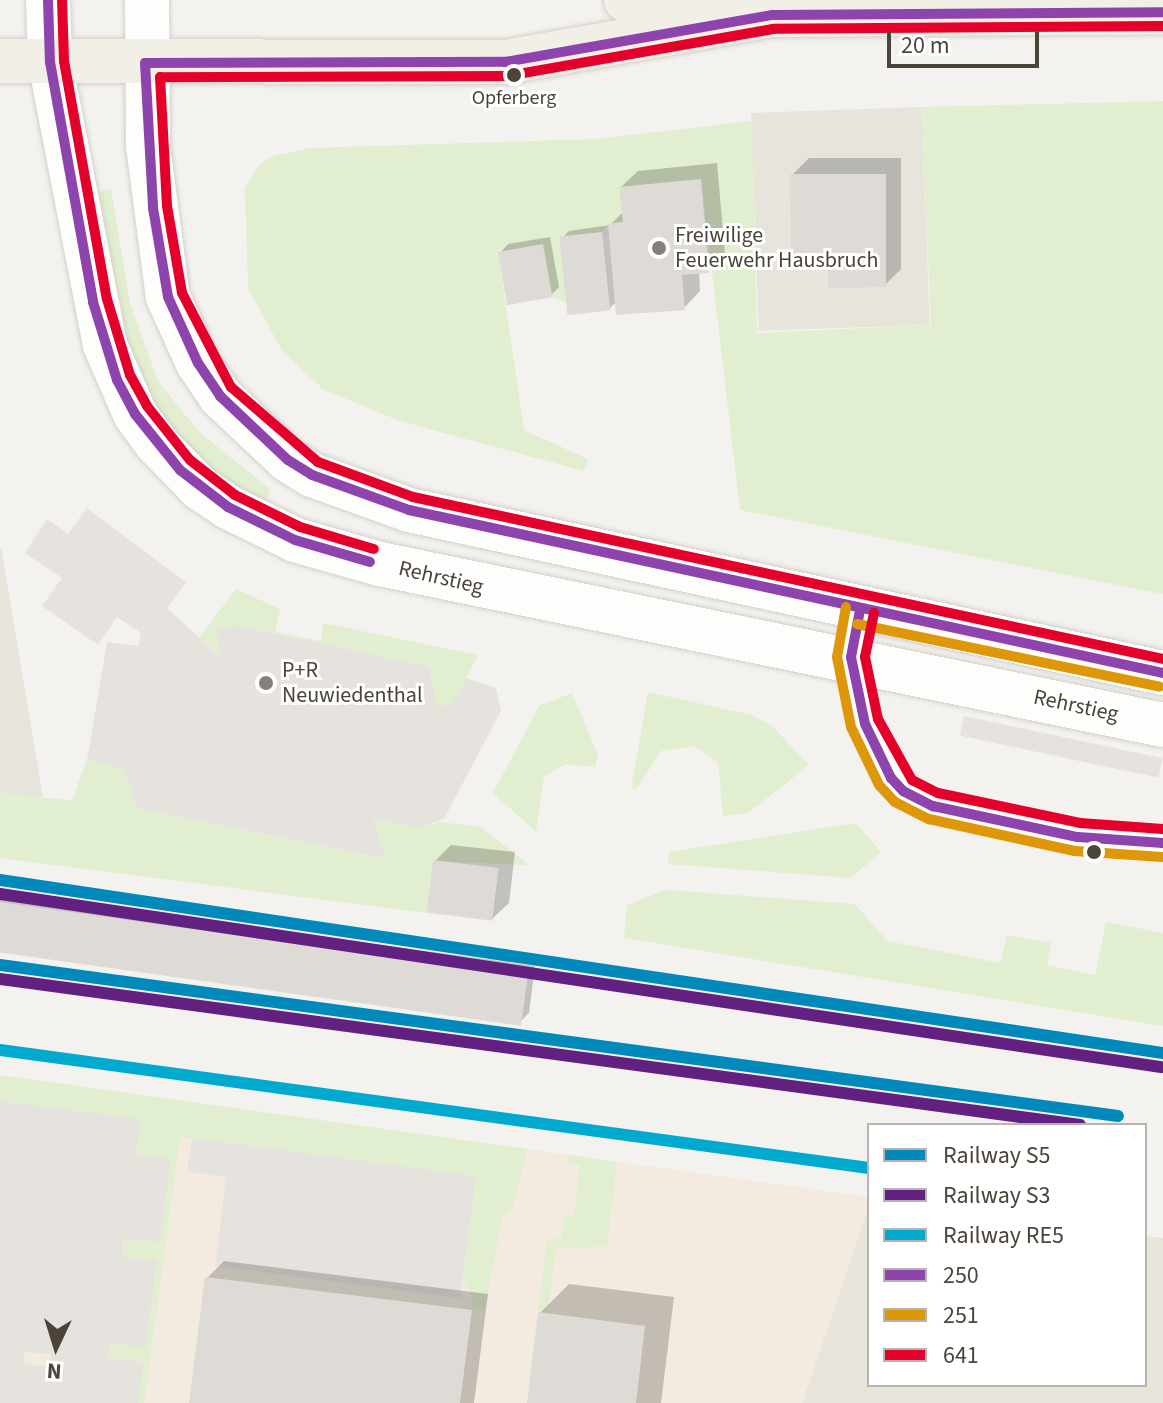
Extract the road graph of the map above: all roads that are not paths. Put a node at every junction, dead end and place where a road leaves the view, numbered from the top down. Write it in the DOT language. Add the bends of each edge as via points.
graph roads {
  1 [pos="48,0"];
  2 [pos="147,0"];
  3 [pos="626,0"];
  4 [pos="1163,12"];
  5 [pos="772,15"];
  6 [pos="0,61"];
  7 [pos="50,62"];
  8 [pos="145,63"];
  9 [pos="860,610"];
  10 [pos="851,657"];
  11 [pos="1163,673"];
  12 [pos="1163,725"];
  13 [pos="1163,843"];
  1 -- 7 [label="street, Rehrstieg"];
  2 -- 8 [label="street"];
  3 -- 5 [label="main road"];
  4 -- 5 [label="main road"];
  5 -- 8 [label="main road" via="505,62"];
  6 -- 7 [label="main road"];
  7 -- 8 [label="main road"];
  7 -- 10 [label="street, Rehrstieg" via="105,345 135,414 200,488 262,526 333,553 523,596"];
  8 -- 9 [label="street" via="153,208 168,297 220,396 266,443 312,475 409,510"];
  9 -- 10 [label="lane"];
  9 -- 11 [label="street"];
  10 -- 12 [label="street, Rehrstieg"];
  10 -- 13 [label="lane" via="876,751 891,778 919,801 1078,837"];
}
